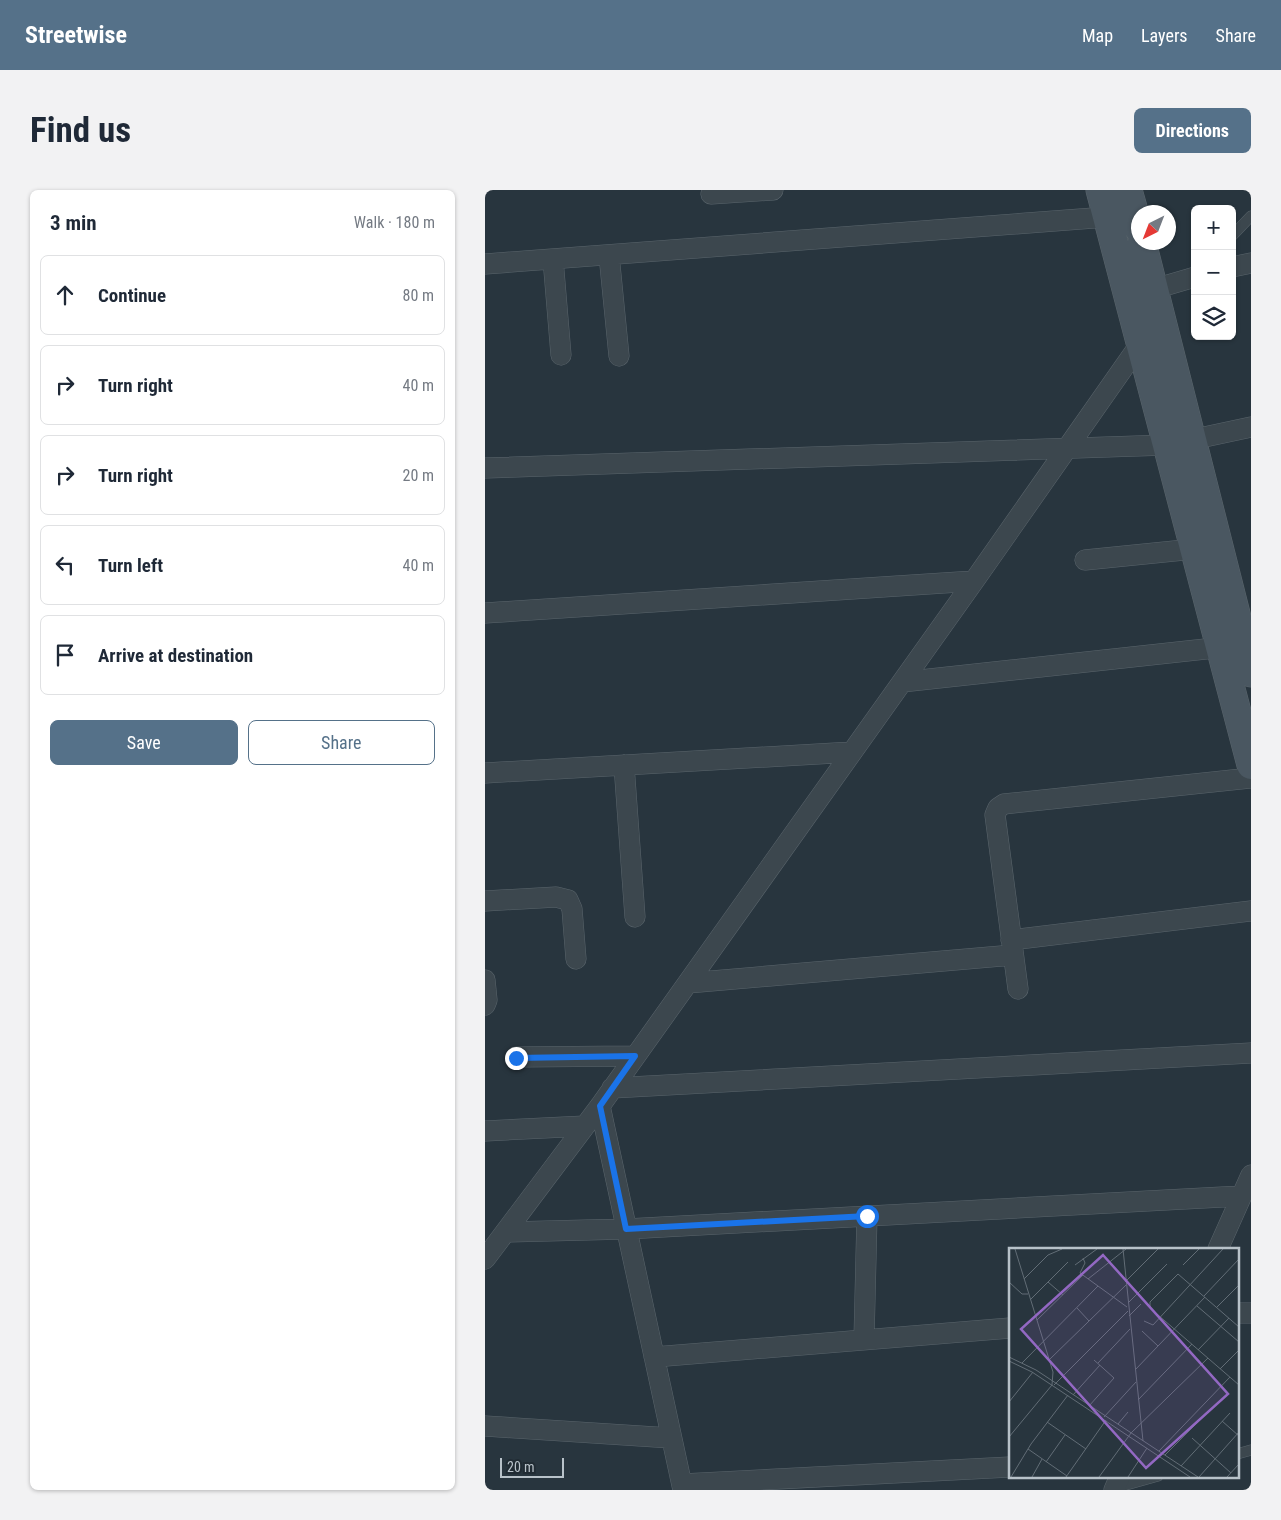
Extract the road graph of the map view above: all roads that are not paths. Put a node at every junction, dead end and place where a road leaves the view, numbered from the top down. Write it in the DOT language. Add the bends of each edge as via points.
graph roads {
  1 [pos="773,190"];
  2 [pos="1100,190"];
  3 [pos="1128,190"];
  4 [pos="711,194"];
  5 [pos="1132,205"];
  6 [pos="1251,216"];
  7 [pos="1107,217"];
  8 [pos="1236,232"];
  9 [pos="1144,250"];
  10 [pos="609,255"];
  11 [pos="553,259"];
  12 [pos="1251,262"];
  13 [pos="485,264"];
  14 [pos="1236,267"];
  15 [pos="1191,278"];
  16 [pos="1154,289"];
  17 [pos="1161,316"];
  18 [pos="1140,344"];
  19 [pos="561,355"];
  20 [pos="619,356"];
  21 [pos="1251,427"];
  22 [pos="1193,440"];
  23 [pos="1167,445"];
  24 [pos="1067,449"];
  25 [pos="485,468"];
  26 [pos="1194,549"];
  27 [pos="1085,560"];
  28 [pos="974,581"];
  29 [pos="485,613"];
  30 [pos="1238,635"];
  31 [pos="1251,673"];
  32 [pos="902,682"];
  33 [pos="852,752"];
  34 [pos="625,766"];
  35 [pos="1251,766"];
  36 [pos="485,773"];
  37 [pos="1251,778"];
  38 [pos="485,901"];
  39 [pos="1251,911"];
  40 [pos="635,916"];
  41 [pos="1012,948"];
  42 [pos="576,959"];
  43 [pos="485,980"];
  44 [pos="688,983"];
  45 [pos="1018,989"];
  46 [pos="485,1005"];
  47 [pos="1251,1053"];
  48 [pos="635,1056"];
  49 [pos="516,1058"];
  50 [pos="612,1088"];
  51 [pos="600,1106"];
  52 [pos="585,1126"];
  53 [pos="485,1131"];
  54 [pos="1251,1175"];
  55 [pos="1241,1196"];
  56 [pos="867,1216"];
  57 [pos="626,1229"];
  58 [pos="493,1246"];
  59 [pos="1218,1248"];
  60 [pos="1009,1328"];
  61 [pos="863,1339"];
  62 [pos="654,1357"];
  63 [pos="485,1426"];
  64 [pos="671,1438"];
  65 [pos="1009,1467"];
  66 [pos="1149,1478"];
  67 [pos="877,1482"];
  68 [pos="1116,1485"];
  69 [pos="682,1487"];
  1 -- 4 [label="street"];
  2 -- 7 [label="main road"];
  3 -- 5 [label="main road"];
  6 -- 8 [label="lane"];
  7 -- 10 [label="street"];
  7 -- 18 [label="main road"];
  9 -- 16 [label="main road"];
  10 -- 11 [label="street"];
  10 -- 20 [label="street"];
  11 -- 13 [label="street"];
  11 -- 19 [label="street"];
  12 -- 14 [label="street"];
  15 -- 16 [label="street"];
  16 -- 17 [label="main road"];
  17 -- 18 [label="street"];
  17 -- 22 [label="main road"];
  18 -- 23 [label="main road"];
  18 -- 24 [label="street"];
  21 -- 22 [label="street"];
  22 -- 23 [label="street"];
  22 -- 30 [label="main road"];
  23 -- 24 [label="street"];
  23 -- 26 [label="main road"];
  24 -- 25 [label="street"];
  24 -- 28 [label="street"];
  26 -- 27 [label="street"];
  26 -- 30 [label="main road"];
  28 -- 29 [label="street"];
  28 -- 32 [label="street"];
  30 -- 31 [label="main road"];
  30 -- 32 [label="street"];
  30 -- 35 [label="main road"];
  32 -- 33 [label="street"];
  33 -- 34 [label="street"];
  33 -- 44 [label="street"];
  34 -- 36 [label="street"];
  34 -- 40 [label="street"];
  37 -- 41 [label="street" via="1004,804 998,808 995,815"];
  38 -- 42 [label="street" via="556,897 568,900 572,909"];
  39 -- 41 [label="street"];
  41 -- 44 [label="street"];
  41 -- 45 [label="street"];
  43 -- 46 [label="street"];
  44 -- 48 [label="street"];
  47 -- 50 [label="street"];
  48 -- 49 [label="street"];
  48 -- 50 [label="street"];
  50 -- 51 [label="street"];
  51 -- 52 [label="street"];
  51 -- 57 [label="street"];
  52 -- 53 [label="street"];
  52 -- 58 [label="street"];
  54 -- 55 [label="street"];
  55 -- 56 [label="street"];
  55 -- 59 [label="street"];
  56 -- 57 [label="street"];
  56 -- 61 [label="street"];
  57 -- 58 [label="street"];
  57 -- 62 [label="street"];
  60 -- 61 [label="street"];
  61 -- 62 [label="street"];
  62 -- 64 [label="street"];
  63 -- 64 [label="street"];
  64 -- 69 [label="street"];
  65 -- 67 [label="street"];
  66 -- 68 [label="lane"];
  67 -- 69 [label="street"];
}
